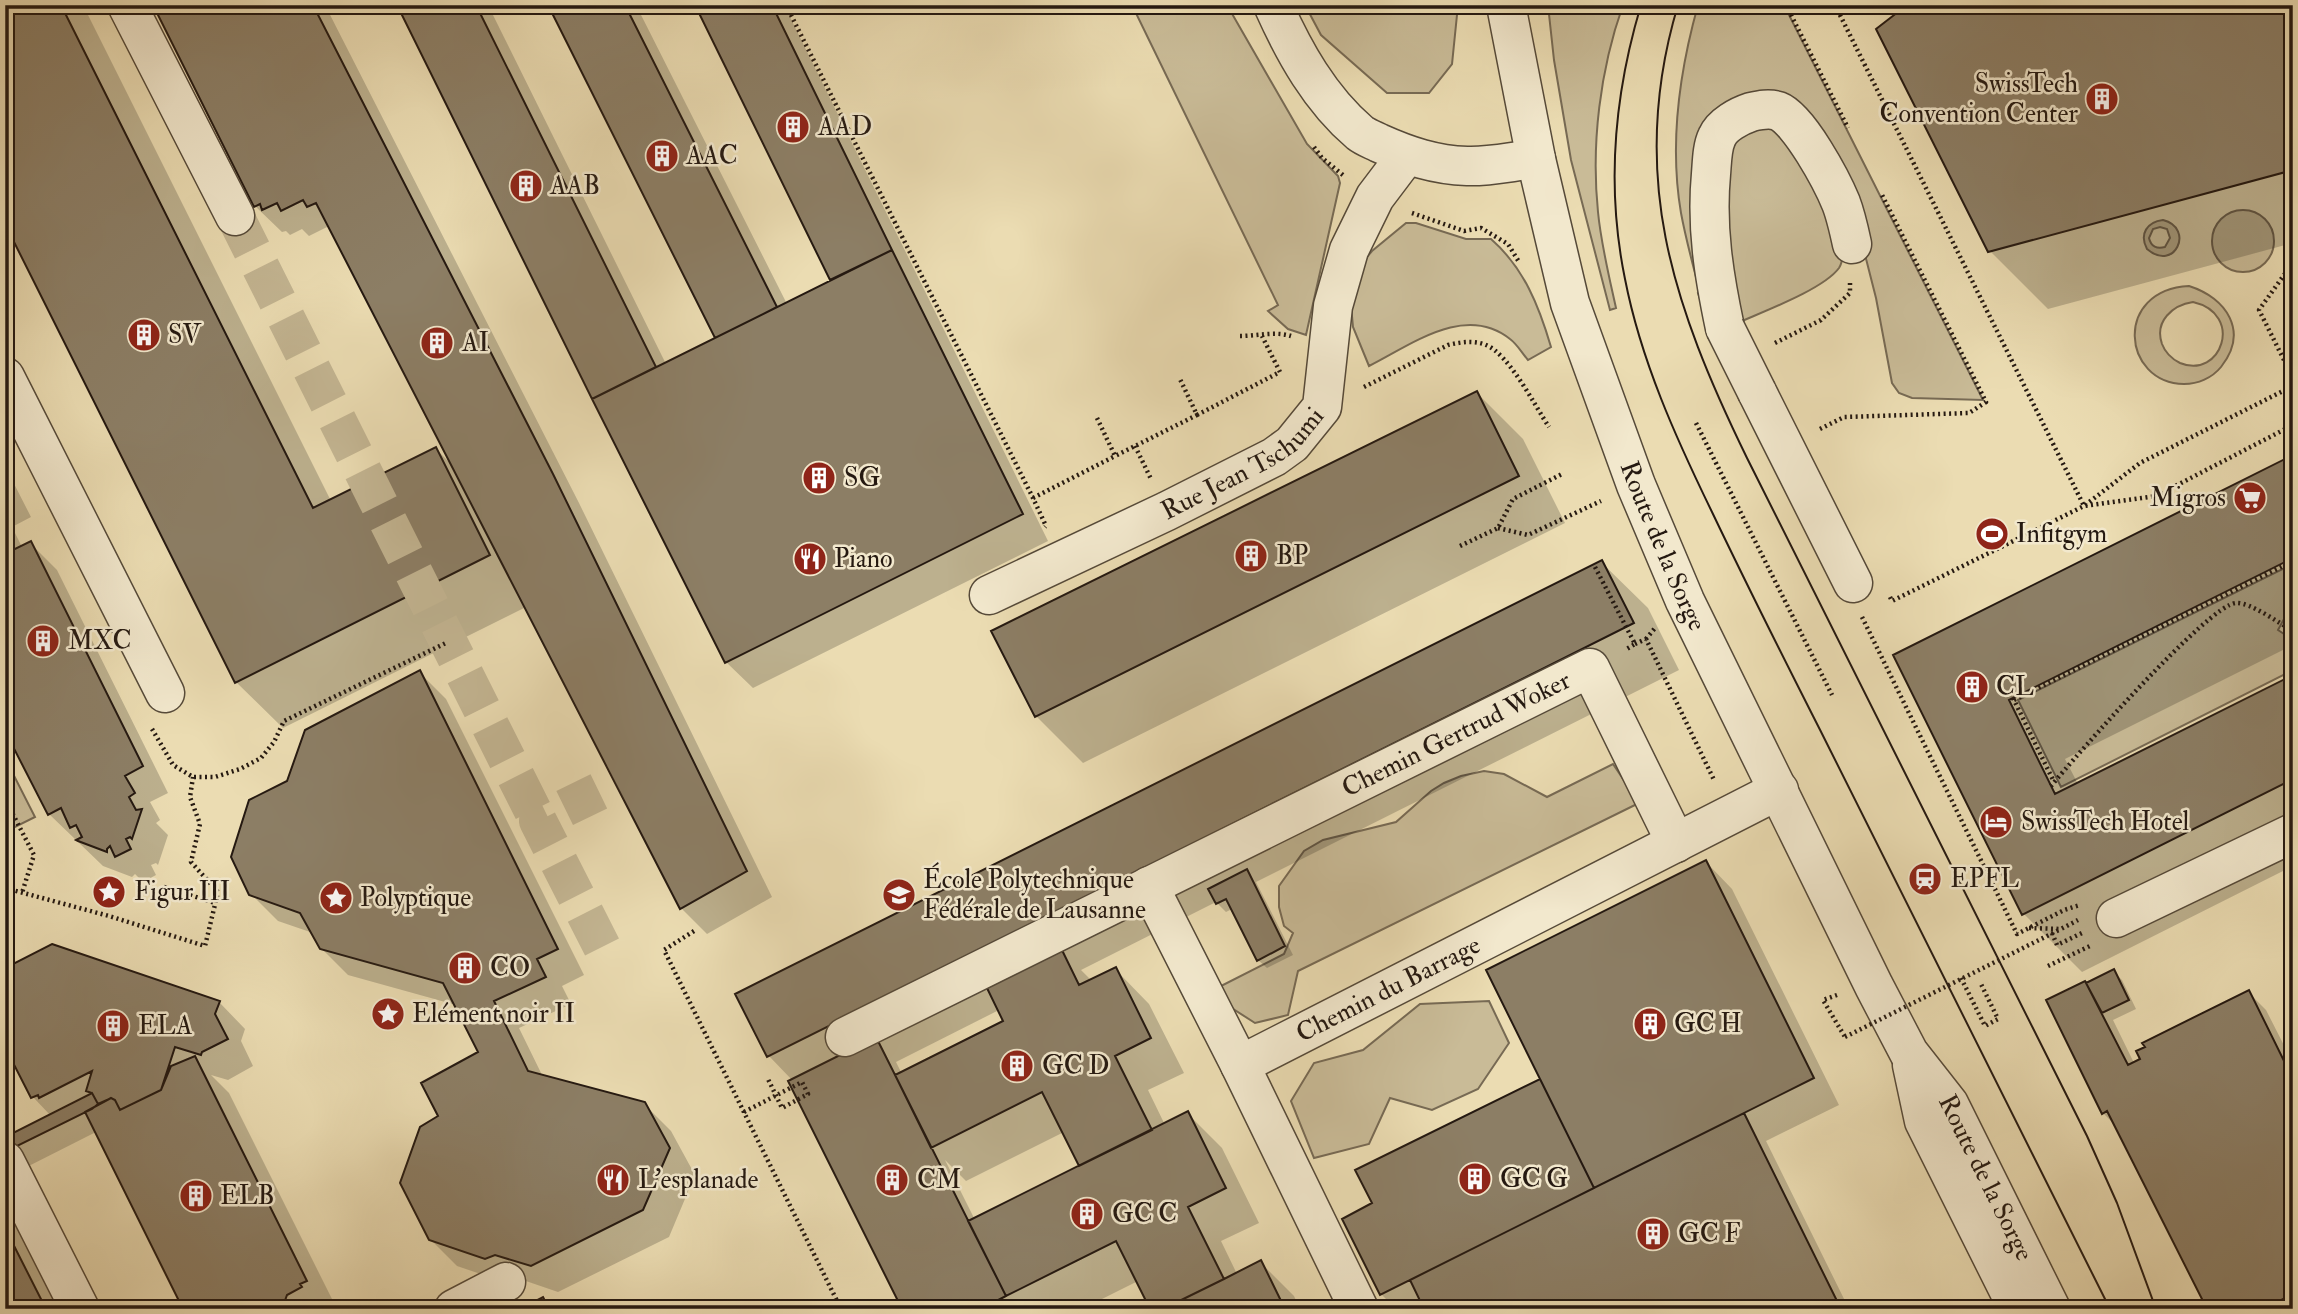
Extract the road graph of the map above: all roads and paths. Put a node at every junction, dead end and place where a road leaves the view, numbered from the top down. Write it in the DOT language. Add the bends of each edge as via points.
graph roads {
  1 [pos="127,5"];
  2 [pos="786,5"];
  3 [pos="1273,5"];
  4 [pos="1506,5"];
  5 [pos="1786,5"];
  6 [pos="1835,5"];
  7 [pos="1853,138"];
  8 [pos="1406,156"];
  9 [pos="1536,159"];
  10 [pos="1877,186"];
  11 [pos="1374,197"];
  12 [pos="235,216"];
  13 [pos="1852,244"];
  14 [pos="1520,264"];
  15 [pos="2293,266"];
  16 [pos="1240,336"];
  17 [pos="1262,336"];
  18 [pos="1329,346"];
  19 [pos="1766,347"];
  20 [pos="5,377"];
  21 [pos="1179,377"];
  22 [pos="2293,378"];
  23 [pos="2293,386"];
  24 [pos="1322,407"];
  25 [pos="1197,415"];
  26 [pos="1097,418"];
  27 [pos="1696,422"];
  28 [pos="2293,425"];
  29 [pos="1549,427"];
  30 [pos="1810,434"];
  31 [pos="1115,456"];
  32 [pos="1562,474"];
  33 [pos="1636,485"];
  34 [pos="1033,498"];
  35 [pos="2084,506"];
  36 [pos="1498,528"];
  37 [pos="1034,532"];
  38 [pos="1460,546"];
  39 [pos="2293,561"];
  40 [pos="1594,566"];
  41 [pos="989,595"];
  42 [pos="1871,595"];
  43 [pos="2223,596"];
  44 [pos="1892,601"];
  45 [pos="2227,604"];
  46 [pos="1882,607"];
  47 [pos="1659,623"];
  48 [pos="2293,631"];
  49 [pos="1646,639"];
  50 [pos="448,642"];
  51 [pos="1635,644"];
  52 [pos="1620,653"];
  53 [pos="1832,695"];
  54 [pos="156,706"];
  55 [pos="192,778"];
  56 [pos="1779,790"];
  57 [pos="5,799"];
  58 [pos="1731,816"];
  59 [pos="2293,832"];
  60 [pos="1676,843"];
  61 [pos="1149,886"];
  62 [pos="164,887"];
  63 [pos="5,888"];
  64 [pos="22,893"];
  65 [pos="215,903"];
  66 [pos="2064,910"];
  67 [pos="2029,928"];
  68 [pos="2100,928"];
  69 [pos="694,931"];
  70 [pos="2052,933"];
  71 [pos="2048,966"];
  72 [pos="1961,978"];
  73 [pos="1980,982"];
  74 [pos="1841,1005"];
  75 [pos="845,1037"];
  76 [pos="1909,1053"];
  77 [pos="1240,1065"];
  78 [pos="767,1077"];
  79 [pos="744,1112"];
  80 [pos="5,1161"];
  81 [pos="506,1282"];
  82 [pos="79,1309"];
  83 [pos="454,1309"];
  84 [pos="841,1309"];
  85 [pos="1359,1309"];
  86 [pos="2018,1309"];
  87 [pos="2051,1309"];
  1 -- 12 [label="street"];
  2 -- 34 [label="path"];
  3 -- 8 [label="street" via="1292,48 1334,105 1362,135"];
  4 -- 9 [label="street, Route de la Sorge"];
  5 -- 7 [label="path"];
  6 -- 35 [label="path"];
  8 -- 9 [label="street" via="1469,166"];
  8 -- 11 [label="street, Rue Jean Tschumi"];
  9 -- 33 [label="street, Route de la Sorge" via="1570,303"];
  10 -- 30 [label="path" via="1986,402 1969,413 1844,417"];
  11 -- 14 [label="path" via="1464,230 1481,228 1508,244"];
  11 -- 18 [label="street, Rue Jean Tschumi" via="1349,250 1333,306"];
  13 -- 19 [label="path" via="1850,293 1821,320"];
  13 -- 42 [label="street, bridge" via="1830,180 1787,116 1762,110 1746,114 1717,135 1709,188 1713,272 1725,328"];
  15 -- 22 [label="path" via="2259,310"];
  16 -- 17 [label="path"];
  17 -- 18 [label="path" via="1280,333"];
  17 -- 25 [label="path" via="1280,372"];
  18 -- 24 [label="street, Rue Jean Tschumi"];
  20 -- 54 [label="street"];
  21 -- 25 [label="path"];
  23 -- 35 [label="path" via="2140,463"];
  24 -- 29 [label="path" via="1448,345 1478,342 1501,354"];
  24 -- 41 [label="street, Rue Jean Tschumi" via="1292,444 1274,457"];
  25 -- 31 [label="path"];
  26 -- 31 [label="path"];
  27 -- 53 [label="path"];
  28 -- 35 [label="path" via="2156,496"];
  31 -- 34 [label="path"];
  32 -- 36 [label="path" via="1513,499"];
  33 -- 36 [label="path" via="1528,535"];
  33 -- 56 [label="street, Route de la Sorge" via="1685,601"];
  34 -- 37 [label="path" via="1046,526"];
  35 -- 44 [label="path"];
  36 -- 38 [label="path"];
  39 -- 43 [label="path"];
  40 -- 51 [label="path"];
  42 -- 44 [label="path"];
  42 -- 67 [label="path" via="1862,617 2017,934"];
  43 -- 45 [label="path"];
  43 -- 45 [label="path" via="2014,699 2052,784 2199,626"];
  44 -- 46 [label="path"];
  45 -- 48 [label="path" via="2244,603"];
  47 -- 49 [label="path"];
  49 -- 51 [label="path"];
  49 -- 58 [label="path"];
  50 -- 55 [label="path" via="284,721 261,758 240,769"];
  51 -- 52 [label="path"];
  54 -- 55 [label="path" via="173,765"];
  55 -- 65 [label="path" via="190,797 200,824 191,862 218,892"];
  56 -- 58 [label="street, Chemin du Barrage"];
  56 -- 76 [label="street, Route de la Sorge"];
  57 -- 64 [label="path" via="34,855"];
  58 -- 60 [label="street, Chemin du Barrage"];
  59 -- 68 [label="street"];
  60 -- 61 [label="street, Chemin Gertrud Woker" via="1590,668"];
  60 -- 77 [label="street, Chemin du Barrage"];
  61 -- 75 [label="street, Chemin Gertrud Woker"];
  61 -- 77 [label="street"];
  62 -- 65 [label="path"];
  63 -- 64 [label="path"];
  64 -- 65 [label="path" via="205,946"];
  66 -- 67 [label="path"];
  67 -- 70 [label="path, bridge" via="2061,929"];
  68 -- 70 [label="path" via="2057,945"];
  68 -- 71 [label="path" via="2097,943"];
  69 -- 79 [label="path" via="664,950"];
  70 -- 72 [label="path, bridge"];
  72 -- 73 [label="path" via="1985,1026 1998,1019"];
  72 -- 74 [label="path, bridge" via="1845,1037 1823,1000 1836,994"];
  76 -- 86 [label="street, Route de la Sorge" via="1924,1121"];
  76 -- 87 [label="street, Route de la Sorge" via="1948,1104"];
  77 -- 85 [label="street"];
  78 -- 79 [label="path" via="772,1087 777,1098 782,1108 808,1094 802,1082 783,1092 773,1097"];
  79 -- 84 [label="path"];
  80 -- 82 [label="street"];
  81 -- 83 [label="street"];
}
